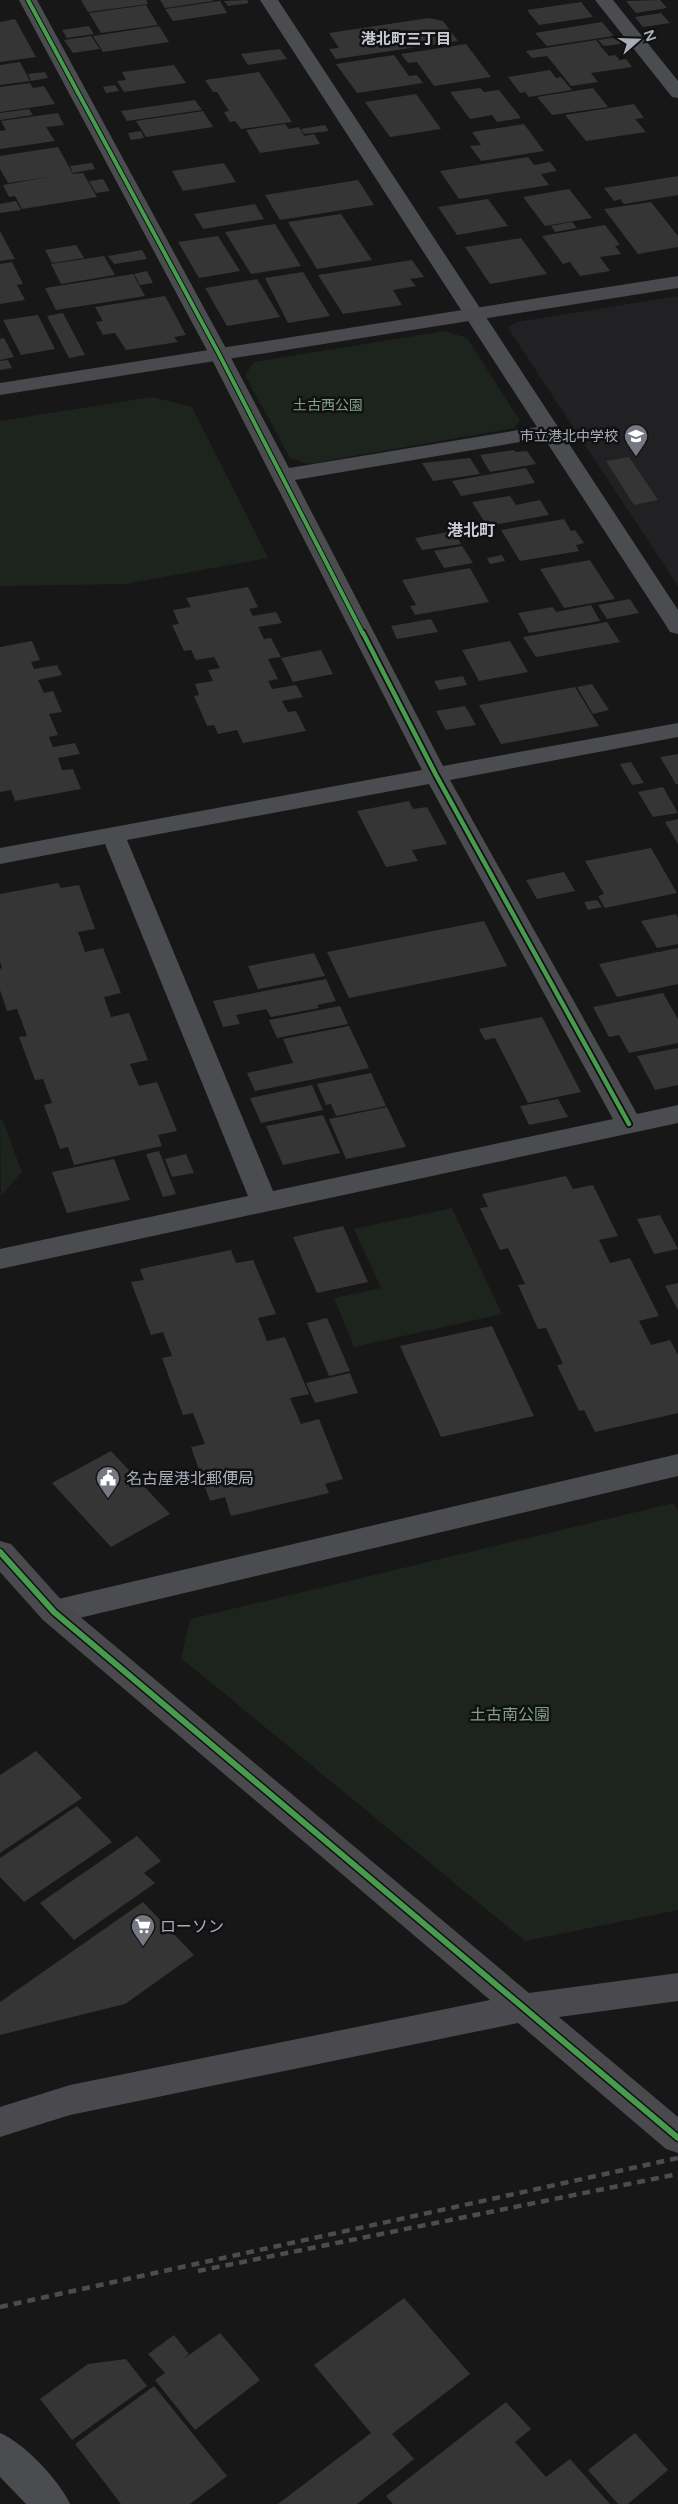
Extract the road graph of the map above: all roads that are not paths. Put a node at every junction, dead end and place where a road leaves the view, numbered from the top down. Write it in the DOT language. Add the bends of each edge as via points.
graph roads {
  1 [pos="28,0"];
  2 [pos="269,0"];
  3 [pos="604,0"];
  4 [pos="678,94"];
  5 [pos="678,282"];
  6 [pos="473,313"];
  7 [pos="219,354"];
  8 [pos="0,389"];
  9 [pos="550,431"];
  10 [pos="282,476"];
  11 [pos="678,627"];
  12 [pos="678,730"];
  13 [pos="436,775"];
  14 [pos="114,835"];
  15 [pos="0,856"];
  16 [pos="678,1114"];
  17 [pos="630,1124"];
  18 [pos="264,1202"];
  19 [pos="0,1259"];
  20 [pos="678,1465"];
  21 [pos="0,1552"];
  22 [pos="54,1612"];
  23 [pos="678,1987"];
  24 [pos="522,2008"];
  25 [pos="0,2122"];
  26 [pos="678,2138"];
  27 [pos="0,2451"];
  28 [pos="52,2504"];
  1 -- 7 [label="street"];
  2 -- 6 [label="street"];
  3 -- 4 [label="street"];
  5 -- 6 [label="street"];
  6 -- 7 [label="street"];
  6 -- 9 [label="street"];
  7 -- 8 [label="street"];
  7 -- 10 [label="street"];
  9 -- 10 [label="street"];
  9 -- 11 [label="street"];
  10 -- 13 [label="street"];
  12 -- 13 [label="street"];
  13 -- 14 [label="street"];
  13 -- 17 [label="street"];
  14 -- 15 [label="street"];
  14 -- 18 [label="street"];
  16 -- 17 [label="street"];
  17 -- 18 [label="street"];
  18 -- 19 [label="street"];
  20 -- 22 [label="street"];
  21 -- 22 [label="street"];
  22 -- 24 [label="street"];
  23 -- 24 [label="street"];
  24 -- 25 [label="street" via="70,2100"];
  24 -- 26 [label="street"];
  27 -- 28 [label="street"];
}
